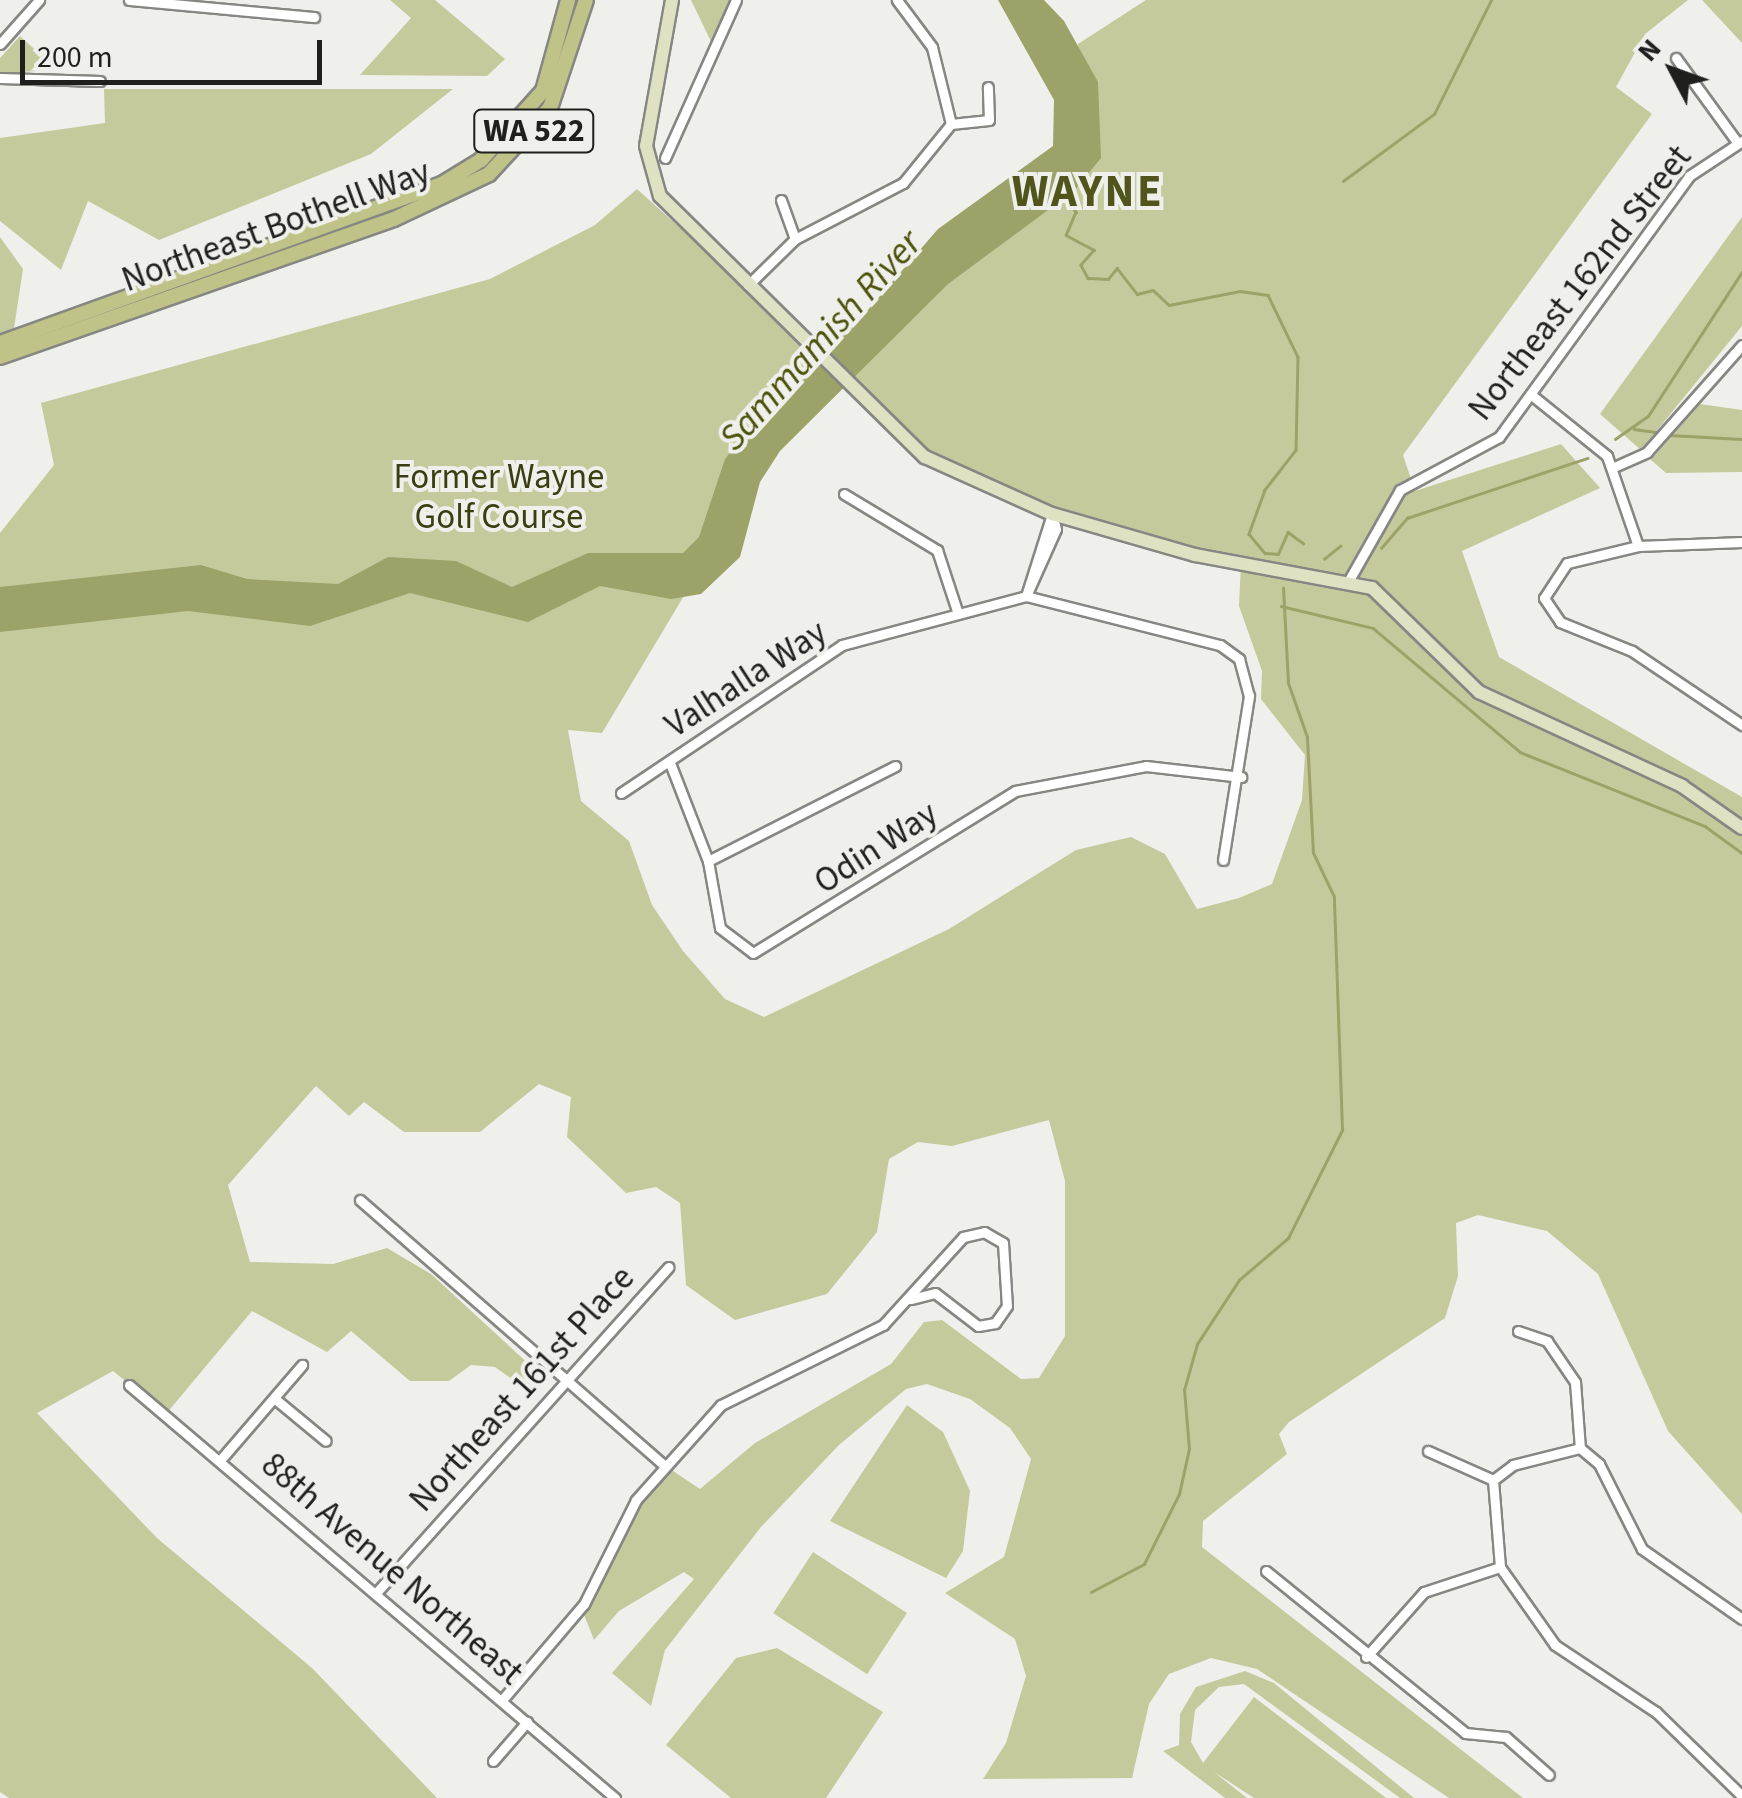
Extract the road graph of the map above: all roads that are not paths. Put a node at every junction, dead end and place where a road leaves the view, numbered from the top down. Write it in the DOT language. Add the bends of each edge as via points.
graph roads {
  1 [pos="39,0"];
  2 [pos="128,0"];
  3 [pos="568,0"];
  4 [pos="586,0"];
  5 [pos="672,0"];
  6 [pos="736,0"];
  7 [pos="897,0"];
  8 [pos="314,18"];
  9 [pos="0,42"];
  10 [pos="1676,58"];
  11 [pos="0,78"];
  12 [pos="100,81"];
  13 [pos="988,87"];
  14 [pos="951,124"];
  15 [pos="1740,142"];
  16 [pos="666,158"];
  17 [pos="781,200"];
  18 [pos="307,232"];
  19 [pos="795,239"];
  20 [pos="247,270"];
  21 [pos="746,287"];
  22 [pos="0,343"];
  23 [pos="1742,345"];
  24 [pos="0,357"];
  25 [pos="1534,397"];
  26 [pos="1614,467"];
  27 [pos="844,494"];
  28 [pos="1052,514"];
  29 [pos="1742,542"];
  30 [pos="1638,546"];
  31 [pos="1349,580"];
  32 [pos="1026,596"];
  33 [pos="958,614"];
  34 [pos="1742,725"];
  35 [pos="670,762"];
  36 [pos="895,766"];
  37 [pos="1241,777"];
  38 [pos="621,793"];
  39 [pos="1742,828"];
  40 [pos="1224,860"];
  41 [pos="708,861"];
  42 [pos="360,1200"];
  43 [pos="668,1267"];
  44 [pos="912,1299"];
  45 [pos="1518,1332"];
  46 [pos="302,1365"];
  47 [pos="568,1379"];
  48 [pos="129,1385"];
  49 [pos="274,1398"];
  50 [pos="326,1442"];
  51 [pos="1580,1448"];
  52 [pos="1428,1451"];
  53 [pos="222,1458"];
  54 [pos="664,1466"];
  55 [pos="1493,1480"];
  56 [pos="1500,1567"];
  57 [pos="1266,1571"];
  58 [pos="376,1593"];
  59 [pos="1742,1619"];
  60 [pos="1366,1657"];
  61 [pos="502,1700"];
  62 [pos="527,1722"];
  63 [pos="493,1761"];
  64 [pos="1549,1775"];
  65 [pos="1742,1796"];
  66 [pos="615,1798"];
  1 -- 9 [label="street"];
  2 -- 8 [label="street"];
  3 -- 18 [label="main road, Northeast Bothell Way / WA 522" via="543,91 480,160 442,184"];
  4 -- 20 [label="main road, Northeast Bothell Way / WA 522" via="562,85 503,164 445,199"];
  5 -- 21 [label="main road" via="648,166 671,210"];
  6 -- 16 [label="street"];
  7 -- 14 [label="street" via="932,47"];
  10 -- 15 [label="street, Northeast 162nd Street"];
  11 -- 12 [label="street"];
  13 -- 14 [label="street" via="989,120"];
  14 -- 19 [label="street" via="903,182"];
  15 -- 25 [label="street, Northeast 162nd Street" via="1690,176"];
  17 -- 19 [label="street"];
  18 -- 20 [label="main road" via="307,242"];
  18 -- 22 [label="main road, Northeast Bothell Way / WA 522"];
  19 -- 21 [label="street"];
  20 -- 24 [label="main road, Northeast Bothell Way / WA 522"];
  21 -- 28 [label="main road" via="952,475"];
  23 -- 26 [label="street" via="1646,452"];
  25 -- 26 [label="street"];
  25 -- 31 [label="street, Northeast 162nd Street" via="1489,446 1403,487"];
  26 -- 30 [label="street"];
  27 -- 33 [label="street" via="937,550"];
  28 -- 31 [label="main road" via="1195,555"];
  28 -- 32 [label="street"];
  29 -- 30 [label="street"];
  30 -- 34 [label="street" via="1568,563 1548,582 1544,598 1560,622 1632,651"];
  31 -- 39 [label="main road" via="1396,606 1479,692 1682,786"];
  32 -- 33 [label="street, Valhalla Way"];
  32 -- 37 [label="street" via="1220,645 1238,658 1250,696"];
  33 -- 35 [label="street, Valhalla Way" via="842,645"];
  35 -- 38 [label="street, Valhalla Way"];
  35 -- 41 [label="street, Odin Way"];
  36 -- 41 [label="street"];
  37 -- 40 [label="street"];
  37 -- 41 [label="street, Odin Way" via="1129,768 1015,790 753,953 720,928"];
  42 -- 47 [label="street"];
  43 -- 47 [label="street, Northeast 161st Place"];
  44 -- 44 [label="street" via="935,1293 978,1326 995,1323 1007,1306 1004,1244 984,1232 963,1237"];
  44 -- 54 [label="street" via="883,1324 721,1405"];
  45 -- 51 [label="street" via="1547,1341 1570,1372"];
  46 -- 49 [label="street"];
  47 -- 54 [label="street"];
  47 -- 58 [label="street, Northeast 161st Place"];
  48 -- 53 [label="street, 88th Avenue Northeast"];
  49 -- 50 [label="street"];
  49 -- 53 [label="street"];
  51 -- 55 [label="street" via="1513,1465"];
  51 -- 59 [label="street" via="1599,1464 1642,1549"];
  52 -- 55 [label="street"];
  53 -- 58 [label="street, 88th Avenue Northeast"];
  54 -- 61 [label="street" via="584,1604"];
  55 -- 56 [label="street"];
  56 -- 60 [label="street" via="1424,1592"];
  56 -- 65 [label="street" via="1555,1646 1656,1712"];
  57 -- 60 [label="street"];
  58 -- 61 [label="street, 88th Avenue Northeast"];
  60 -- 64 [label="street" via="1466,1734 1506,1737"];
  61 -- 62 [label="street, 88th Avenue Northeast"];
  62 -- 63 [label="street"];
  62 -- 66 [label="street, 88th Avenue Northeast"];
}
